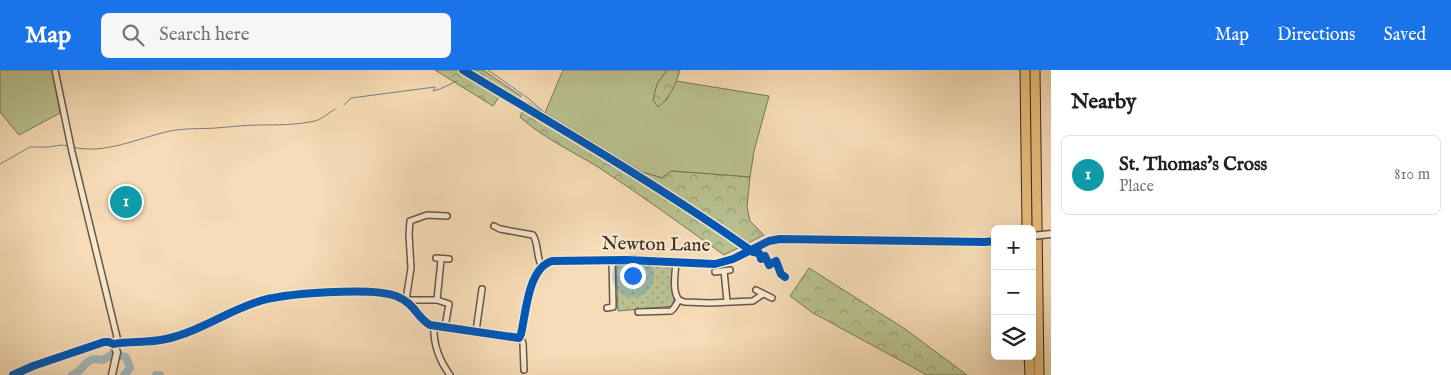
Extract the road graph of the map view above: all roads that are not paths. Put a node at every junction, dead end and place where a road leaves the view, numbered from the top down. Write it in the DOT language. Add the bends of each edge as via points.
graph roads {
  1 [pos="56,70"];
  2 [pos="1025,70"];
  3 [pos="1035,70"];
  4 [pos="447,216"];
  5 [pos="1028,225"];
  6 [pos="494,226"];
  7 [pos="1051,234"];
  8 [pos="1036,236"];
  9 [pos="991,241"];
  10 [pos="449,259"];
  11 [pos="612,260"];
  12 [pos="676,263"];
  13 [pos="542,266"];
  14 [pos="730,270"];
  15 [pos="724,271"];
  16 [pos="714,272"];
  17 [pos="482,289"];
  18 [pos="756,290"];
  19 [pos="763,294"];
  20 [pos="772,298"];
  21 [pos="406,300"];
  22 [pos="437,300"];
  23 [pos="679,300"];
  24 [pos="727,302"];
  25 [pos="607,308"];
  26 [pos="638,312"];
  27 [pos="434,326"];
  28 [pos="445,327"];
  29 [pos="476,331"];
  30 [pos="519,338"];
  31 [pos="113,344"];
  32 [pos="1029,360"];
  33 [pos="524,370"];
  34 [pos="13,375"];
  35 [pos="112,375"];
  36 [pos="450,375"];
  37 [pos="1030,375"];
  38 [pos="1039,375"];
  1 -- 31 [label="street" via="70,144 117,337"];
  2 -- 5 [label="highway"];
  3 -- 38 [label="highway"];
  4 -- 21 [label="street" via="428,215 410,221 411,268"];
  6 -- 13 [label="street" via="533,235"];
  7 -- 8 [label="street, bridge"];
  9 -- 12 [label="street, Newton Lane" via="780,239 715,264"];
  10 -- 22 [label="street" via="439,259"];
  11 -- 12 [label="street, Newton Lane"];
  11 -- 13 [label="street, Newton Lane" via="557,260"];
  11 -- 25 [label="street" via="613,307"];
  12 -- 23 [label="street" via="676,297"];
  13 -- 30 [label="street" via="533,280"];
  14 -- 15 [label="street"];
  15 -- 16 [label="street"];
  15 -- 24 [label="street"];
  17 -- 29 [label="street"];
  18 -- 19 [label="street"];
  19 -- 20 [label="street"];
  19 -- 24 [label="street" via="755,301"];
  21 -- 22 [label="street"];
  21 -- 27 [label="street" via="426,322"];
  21 -- 31 [label="street" via="370,291 270,298 180,335"];
  22 -- 28 [label="street" via="449,304"];
  23 -- 24 [label="street"];
  23 -- 26 [label="street" via="671,311"];
  27 -- 28 [label="street"];
  27 -- 36 [label="street" via="437,353"];
  28 -- 29 [label="street"];
  29 -- 30 [label="street"];
  30 -- 33 [label="street" via="523,343"];
  31 -- 34 [label="street" via="96,344"];
  31 -- 35 [label="street" via="117,352"];
  32 -- 37 [label="highway"];
}
